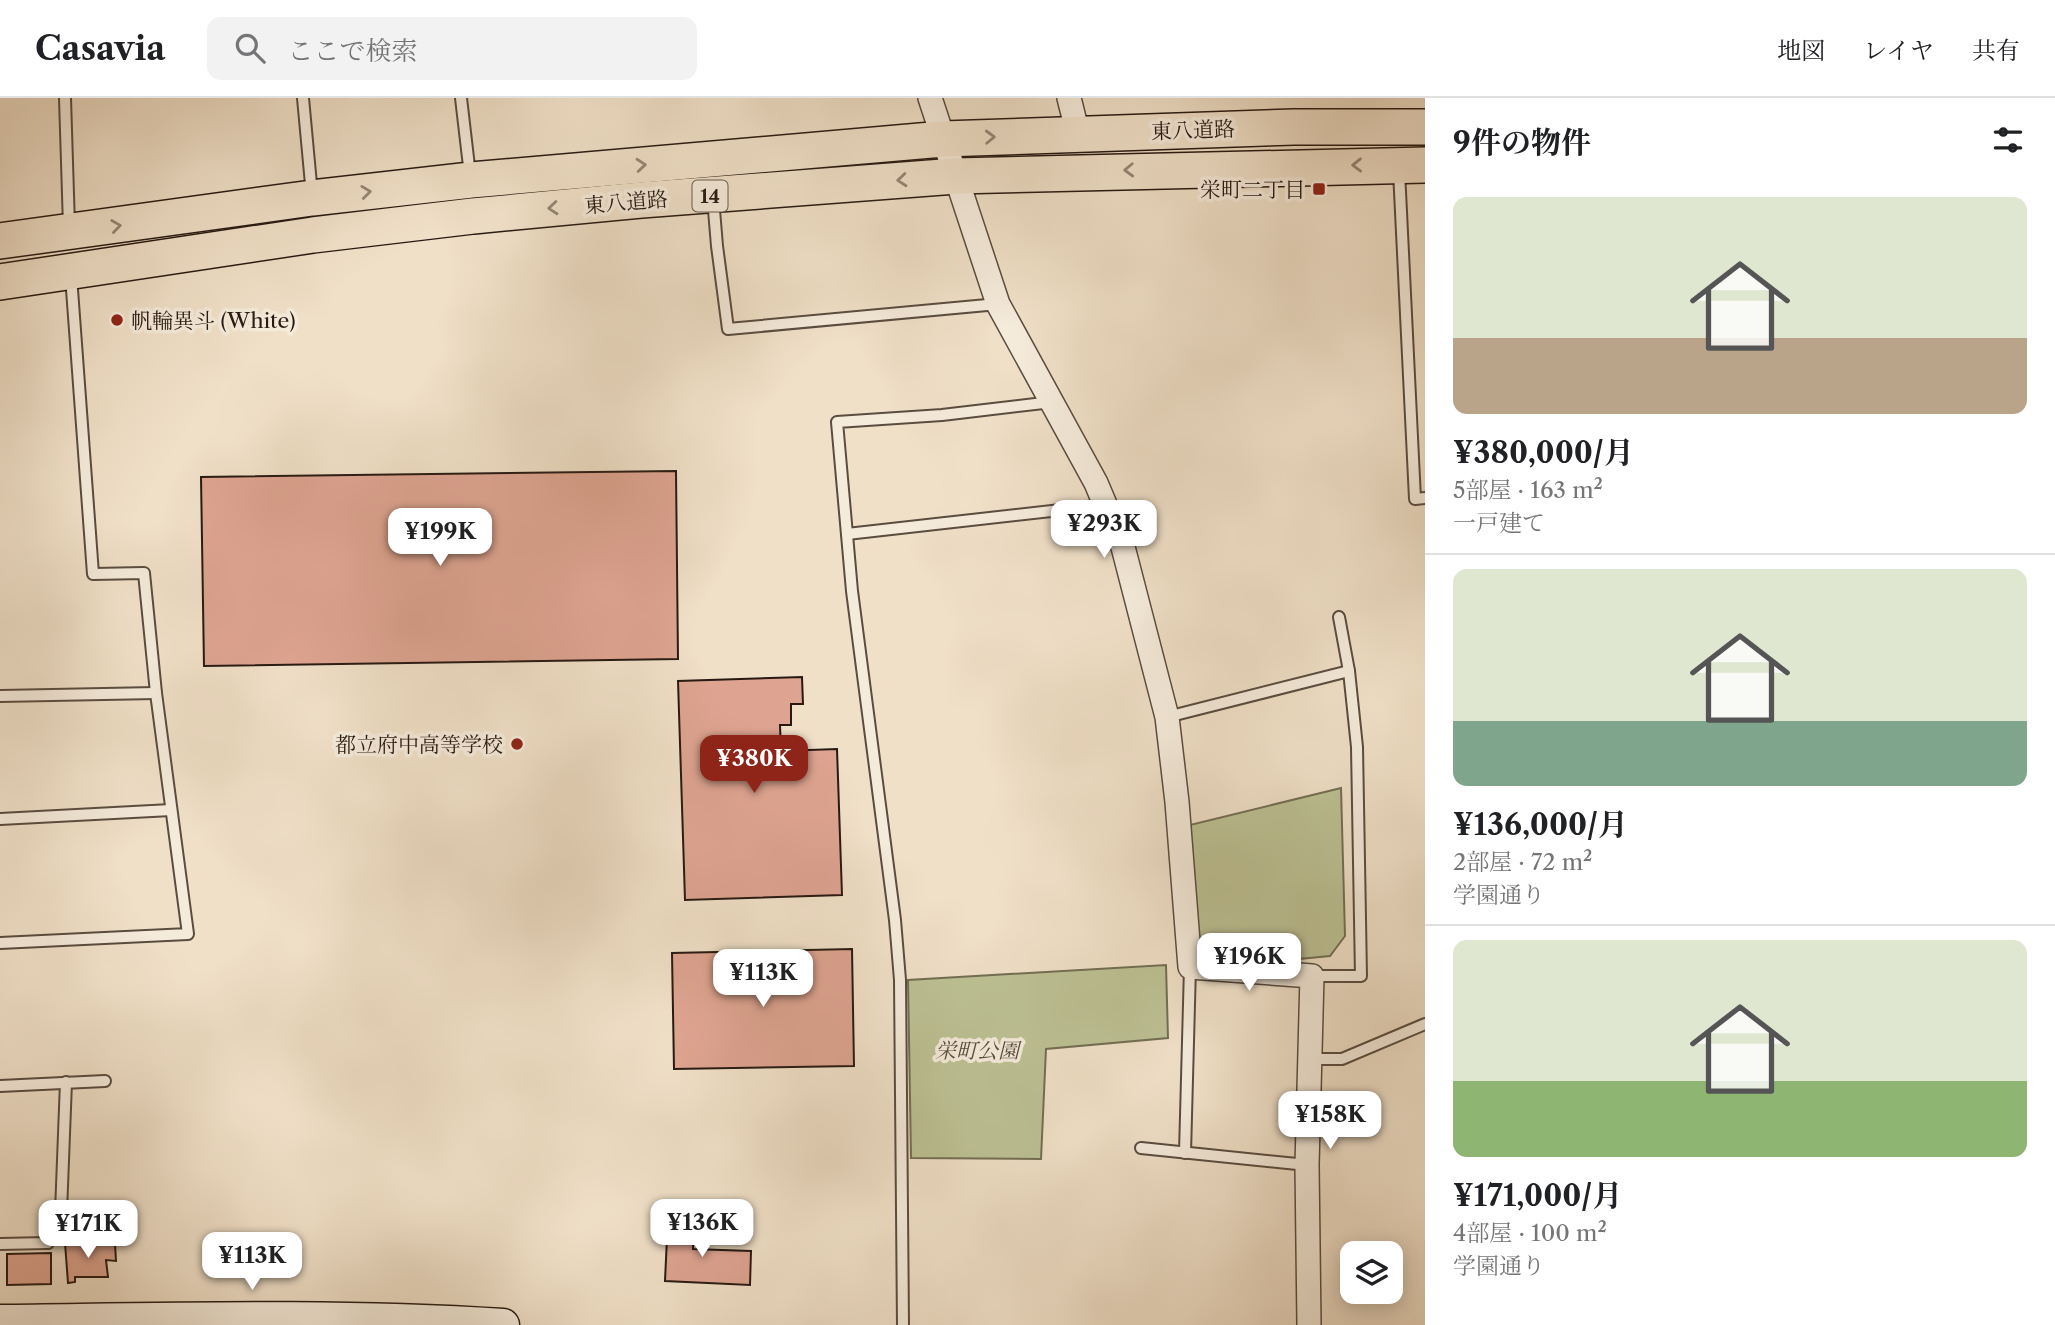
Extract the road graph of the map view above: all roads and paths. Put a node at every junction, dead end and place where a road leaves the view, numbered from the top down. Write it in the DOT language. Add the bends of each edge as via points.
graph roads {
  1 [pos="65,98"];
  2 [pos="303,98"];
  3 [pos="461,98"];
  4 [pos="930,98"];
  5 [pos="1069,98"];
  6 [pos="1425,127"];
  7 [pos="1078,134"];
  8 [pos="943,139"];
  9 [pos="1412,165"];
  10 [pos="956,176"];
  11 [pos="471,180"];
  12 [pos="713,195"];
  13 [pos="312,198"];
  14 [pos="69,232"];
  15 [pos="0,241"];
  16 [pos="70,270"];
  17 [pos="0,282"];
  18 [pos="998,304"];
  19 [pos="1052,402"];
  20 [pos="1425,498"];
  21 [pos="1105,505"];
  22 [pos="847,534"];
  23 [pos="1339,617"];
  24 [pos="1349,671"];
  25 [pos="156,693"];
  26 [pos="0,696"];
  27 [pos="1167,717"];
  28 [pos="171,810"];
  29 [pos="0,819"];
  30 [pos="0,943"];
  31 [pos="1190,967"];
  32 [pos="1312,976"];
  33 [pos="1425,1024"];
  34 [pos="1310,1059"];
  35 [pos="105,1081"];
  36 [pos="66,1082"];
  37 [pos="0,1086"];
  38 [pos="1140,1148"];
  39 [pos="1185,1153"];
  40 [pos="1307,1165"];
  41 [pos="0,1244"];
  42 [pos="0,1321"];
  43 [pos="503,1325"];
  44 [pos="903,1325"];
  45 [pos="1309,1325"];
  1 -- 14 [label="lane"];
  2 -- 13 [label="lane"];
  3 -- 11 [label="lane"];
  4 -- 8 [label="street"];
  5 -- 7 [label="street"];
  6 -- 7 [label="main road, 東八道路 / 14"];
  8 -- 7 [label="main road, 東八道路 / 14, one-way"];
  8 -- 10 [label="street"];
  11 -- 8 [label="main road, 東八道路 / 14, one-way"];
  9 -- 10 [label="main road, 東八道路 / 14, one-way"];
  9 -- 20 [label="lane" via="1415,499"];
  10 -- 12 [label="main road, 東八道路 / 14, one-way"];
  10 -- 18 [label="street"];
  13 -- 11 [label="main road, 東八道路 / 14, one-way"];
  12 -- 16 [label="main road, 東八道路 / 14, one-way" via="313,234"];
  12 -- 18 [label="lane" via="728,329"];
  14 -- 13 [label="main road, 東八道路 / 14, one-way"];
  14 -- 15 [label="main road, 東八道路 / 14"];
  16 -- 17 [label="main road, 東八道路 / 14"];
  16 -- 25 [label="lane" via="93,574 144,573"];
  18 -- 19 [label="street"];
  19 -- 21 [label="street"];
  19 -- 22 [label="lane" via="837,422"];
  21 -- 22 [label="lane"];
  21 -- 27 [label="street" via="1123,547"];
  22 -- 44 [label="lane" via="890,866 900,980"];
  23 -- 24 [label="lane"];
  24 -- 27 [label="lane"];
  24 -- 32 [label="lane" via="1357,747 1361,976"];
  25 -- 26 [label="lane"];
  25 -- 28 [label="lane"];
  27 -- 31 [label="street"];
  28 -- 29 [label="lane"];
  28 -- 30 [label="lane" via="188,934"];
  31 -- 32 [label="street"];
  31 -- 39 [label="lane"];
  32 -- 34 [label="street"];
  33 -- 34 [label="lane" via="1342,1059"];
  34 -- 40 [label="street"];
  35 -- 36 [label="lane"];
  36 -- 37 [label="lane"];
  36 -- 41 [label="lane" via="61,1212 48,1242"];
  38 -- 39 [label="lane"];
  39 -- 40 [label="lane"];
  40 -- 45 [label="street"];
  42 -- 43 [label="street" via="360,1319"];
}
